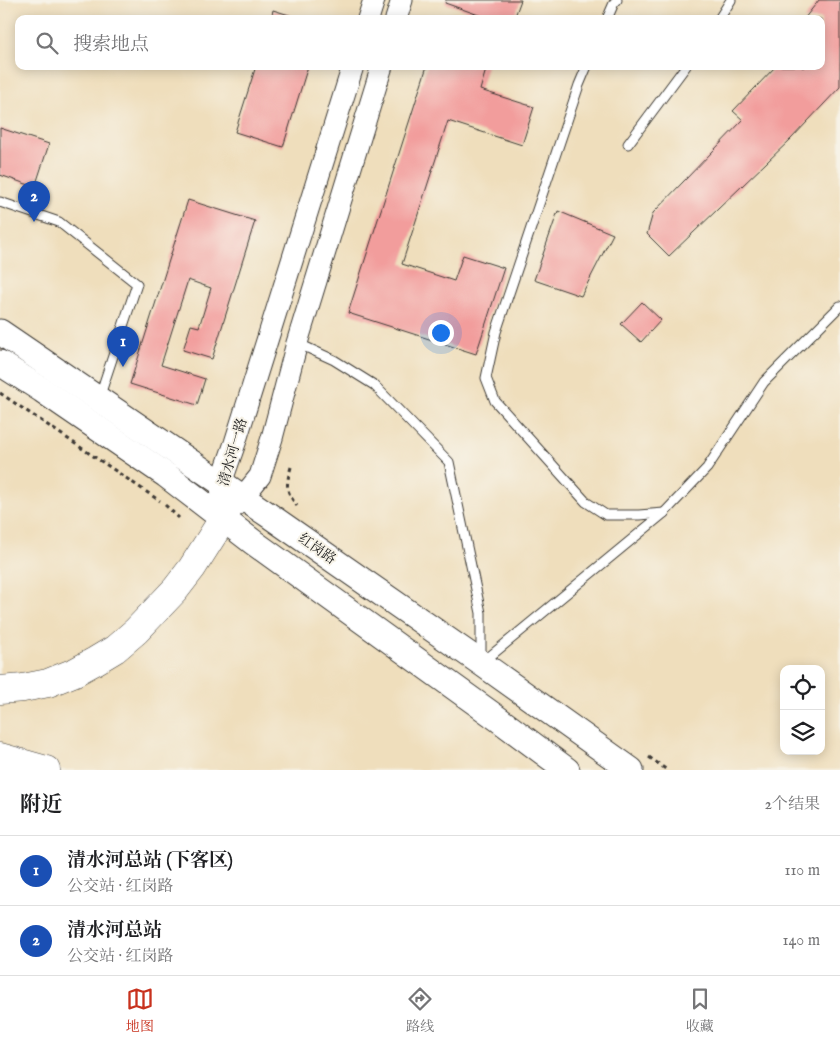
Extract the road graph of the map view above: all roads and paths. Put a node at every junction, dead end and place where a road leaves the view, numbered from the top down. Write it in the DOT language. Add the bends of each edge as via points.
graph roads {
  1 [pos="374,0"];
  2 [pos="402,0"];
  3 [pos="617,0"];
  4 [pos="730,0"];
  5 [pos="369,15"];
  6 [pos="397,15"];
  7 [pos="609,15"];
  8 [pos="721,15"];
  9 [pos="352,70"];
  10 [pos="381,70"];
  11 [pos="585,70"];
  12 [pos="683,70"];
  13 [pos="628,144"];
  14 [pos="0,202"];
  15 [pos="840,306"];
  16 [pos="0,332"];
  17 [pos="297,343"];
  18 [pos="0,363"];
  19 [pos="0,392"];
  20 [pos="98,400"];
  21 [pos="221,483"];
  22 [pos="243,497"];
  23 [pos="664,513"];
  24 [pos="179,518"];
  25 [pos="223,519"];
  26 [pos="481,663"];
  27 [pos="0,690"];
  28 [pos="0,757"];
  29 [pos="46,770"];
  30 [pos="567,770"];
  31 [pos="630,770"];
  1 -- 5 [label="street"];
  2 -- 6 [label="street"];
  3 -- 7 [label="lane"];
  4 -- 8 [label="lane"];
  9 -- 21 [label="street, 清水河一路"];
  10 -- 17 [label="street, 清水河一路"];
  11 -- 23 [label="lane" via="496,332 486,378 495,401 586,502 606,515"];
  12 -- 13 [label="lane"];
  14 -- 20 [label="lane" via="59,222 137,284"];
  15 -- 23 [label="lane" via="764,382 707,468"];
  16 -- 20 [label="main road, 红岗路"];
  17 -- 22 [label="street, 清水河一路" via="260,476"];
  17 -- 26 [label="lane" via="334,360 374,385 449,462 481,612"];
  18 -- 25 [label="main road" via="151,464"];
  19 -- 24 [label="path" via="152,495"];
  20 -- 21 [label="main road, 红岗路"];
  21 -- 22 [label="main road, 红岗路"];
  21 -- 25 [label="street, 清水河一路"];
  22 -- 25 [label="street, 清水河一路"];
  22 -- 26 [label="main road, 红岗路"];
  23 -- 26 [label="lane"];
  25 -- 27 [label="highway" via="175,590 136,632 115,649 48,683"];
  25 -- 30 [label="main road"];
  26 -- 31 [label="main road, 红岗路"];
  28 -- 29 [label="highway"];
}
